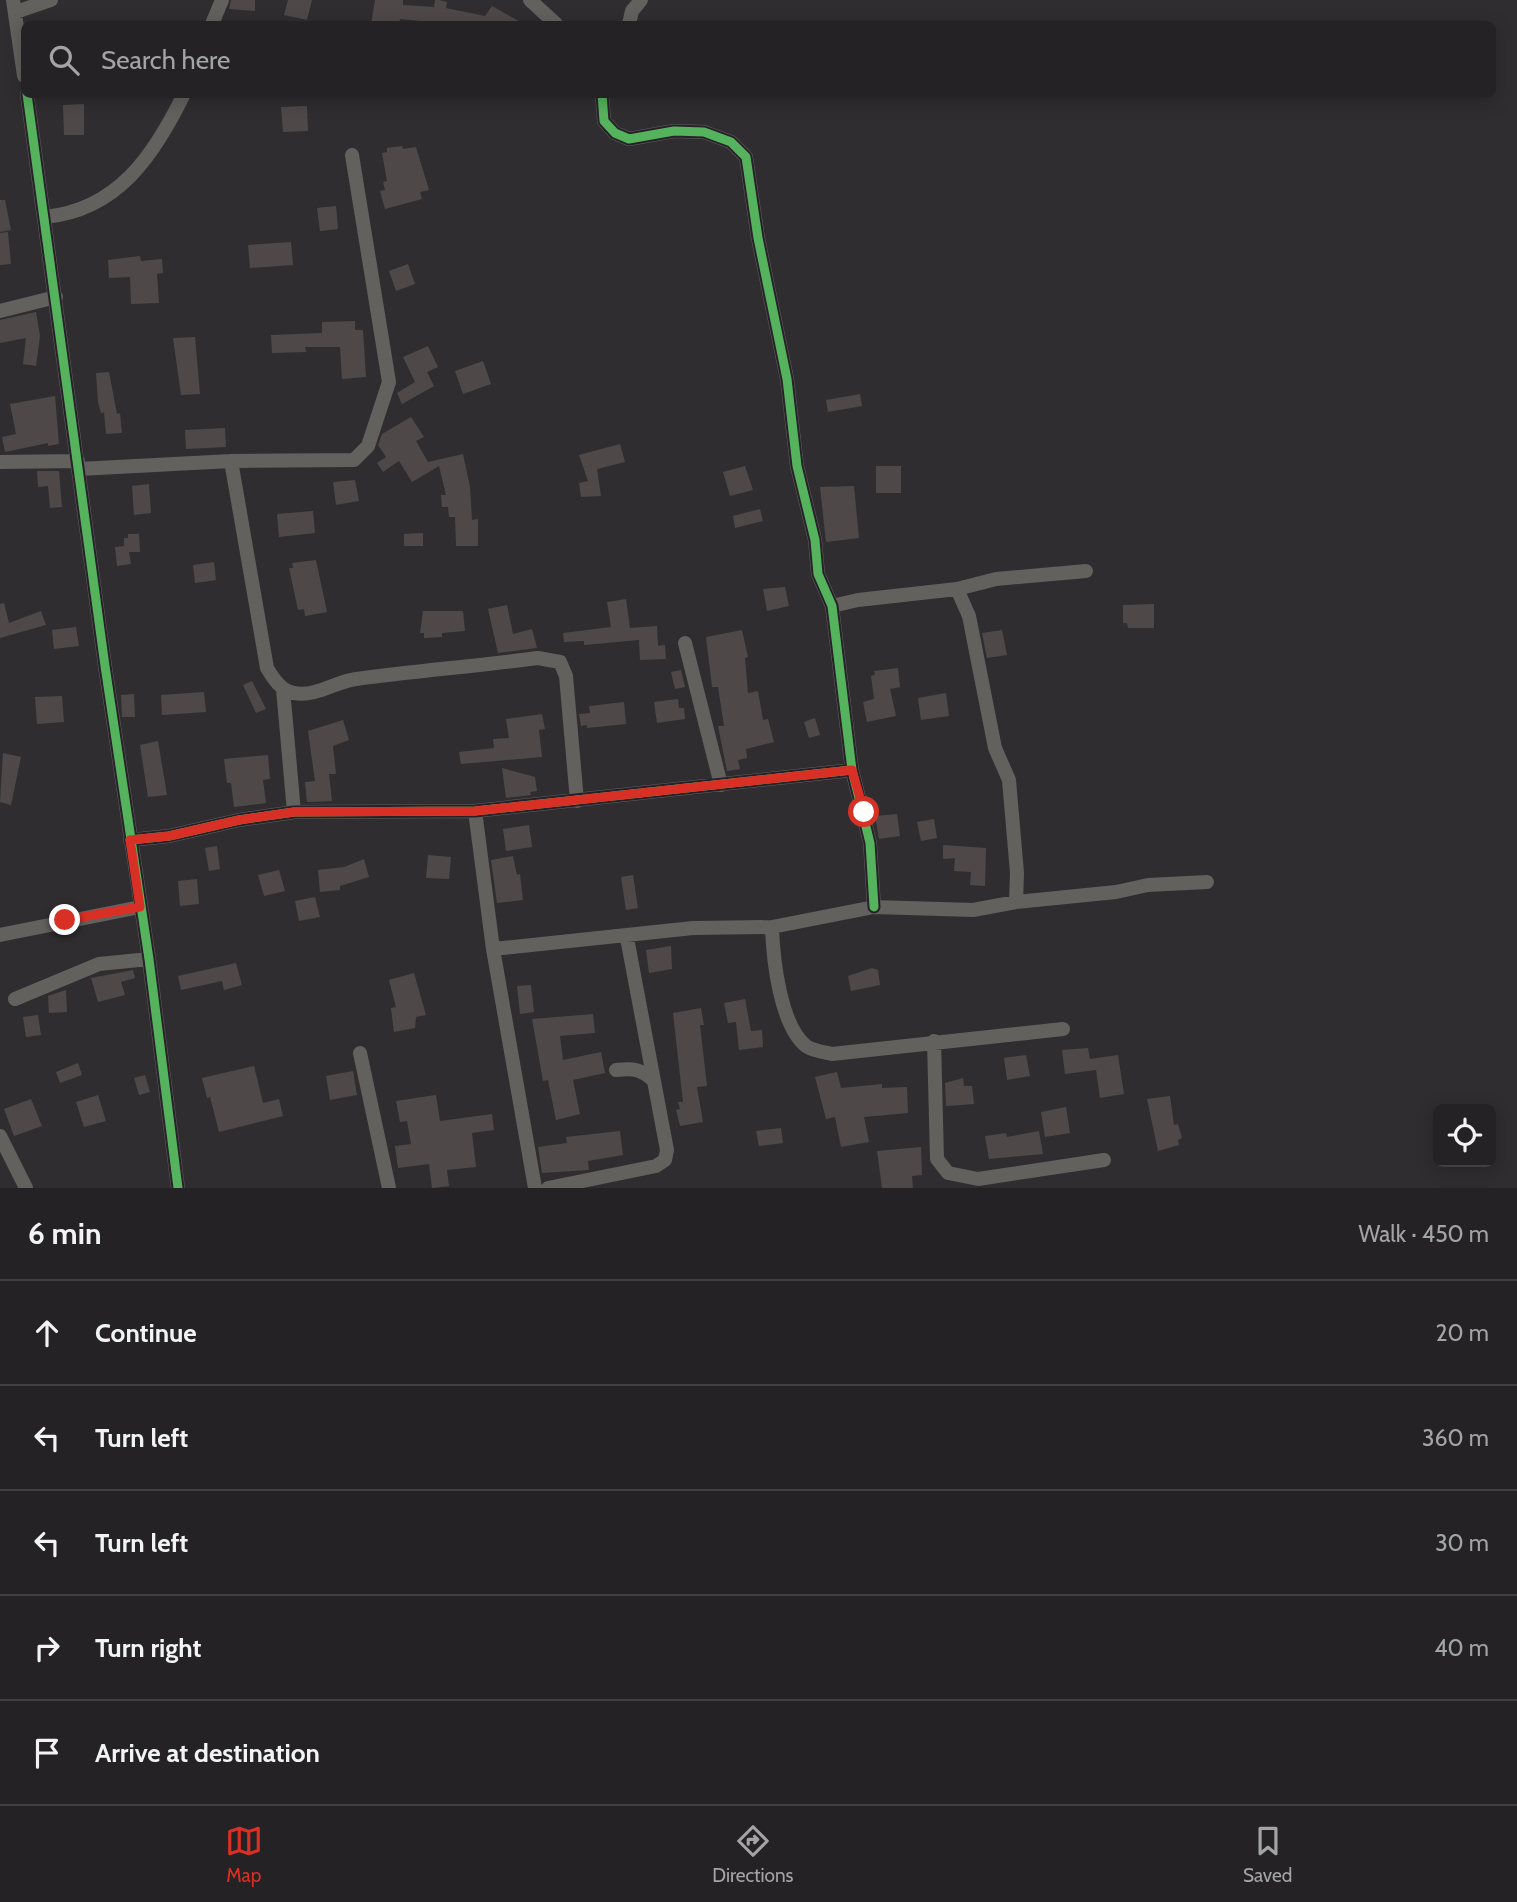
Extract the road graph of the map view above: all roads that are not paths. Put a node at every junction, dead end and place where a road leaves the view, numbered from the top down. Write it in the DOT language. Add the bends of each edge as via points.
graph roads {
  1 [pos="51,0"];
  2 [pos="222,0"];
  3 [pos="530,0"];
  4 [pos="640,0"];
  5 [pos="15,6"];
  6 [pos="213,21"];
  7 [pos="553,21"];
  8 [pos="630,21"];
  9 [pos="21,53"];
  10 [pos="28,98"];
  11 [pos="182,98"];
  12 [pos="601,98"];
  13 [pos="352,155"];
  14 [pos="45,217"];
  15 [pos="56,296"];
  16 [pos="0,311"];
  17 [pos="231,461"];
  18 [pos="0,462"];
  19 [pos="79,465"];
  20 [pos="1086,571"];
  21 [pos="957,589"];
  22 [pos="832,607"];
  23 [pos="685,643"];
  24 [pos="283,689"];
  25 [pos="852,770"];
  26 [pos="721,785"];
  27 [pos="577,800"];
  28 [pos="475,811"];
  29 [pos="294,812"];
  30 [pos="130,840"];
  31 [pos="1207,882"];
  32 [pos="1016,902"];
  33 [pos="140,907"];
  34 [pos="874,907"];
  35 [pos="772,927"];
  36 [pos="0,935"];
  37 [pos="626,938"];
  38 [pos="493,949"];
  39 [pos="149,959"];
  40 [pos="15,999"];
  41 [pos="1063,1029"];
  42 [pos="933,1041"];
  43 [pos="360,1053"];
  44 [pos="616,1070"];
  45 [pos="654,1081"];
  46 [pos="0,1136"];
  47 [pos="1104,1160"];
  48 [pos="26,1188"];
  49 [pos="178,1188"];
  50 [pos="389,1188"];
  51 [pos="535,1188"];
  52 [pos="548,1188"];
  1 -- 5 [label="street"];
  2 -- 6 [label="street"];
  3 -- 7 [label="street"];
  4 -- 8 [label="street"];
  5 -- 9 [label="street"];
  10 -- 14 [label="street"];
  11 -- 14 [label="street" via="163,136 131,176 100,202 76,213"];
  12 -- 22 [label="street" via="604,121 629,139 674,131 704,132 731,142 746,157 787,379 797,466 815,540 818,574"];
  13 -- 17 [label="street" via="389,382 368,446 354,460"];
  14 -- 15 [label="street"];
  15 -- 16 [label="street"];
  15 -- 19 [label="street"];
  17 -- 19 [label="street"];
  17 -- 24 [label="street" via="267,668"];
  18 -- 19 [label="street"];
  19 -- 30 [label="street"];
  20 -- 21 [label="street" via="996,579"];
  21 -- 22 [label="street"];
  21 -- 32 [label="street" via="969,616 995,748 1009,780"];
  22 -- 25 [label="street"];
  23 -- 26 [label="street"];
  24 -- 27 [label="street" via="304,694 362,678 538,658 560,662 566,676"];
  24 -- 29 [label="street"];
  25 -- 26 [label="street"];
  25 -- 34 [label="street" via="870,843"];
  26 -- 27 [label="street"];
  27 -- 28 [label="street"];
  28 -- 29 [label="street"];
  28 -- 38 [label="street"];
  29 -- 30 [label="street"];
  30 -- 33 [label="street"];
  31 -- 32 [label="street"];
  32 -- 34 [label="street" via="973,909"];
  33 -- 36 [label="street"];
  33 -- 39 [label="street"];
  34 -- 35 [label="street"];
  35 -- 37 [label="street" via="693,929"];
  35 -- 42 [label="street" via="773,956 792,1031 808,1048 832,1054"];
  37 -- 38 [label="street"];
  37 -- 45 [label="street"];
  38 -- 51 [label="street"];
  39 -- 40 [label="street" via="99,964"];
  39 -- 49 [label="street"];
  41 -- 42 [label="street"];
  42 -- 47 [label="street" via="937,1159 948,1173 978,1179"];
  43 -- 50 [label="street"];
  44 -- 45 [label="street" via="633,1068"];
  45 -- 52 [label="street" via="667,1150 664,1160 656,1166"];
  46 -- 48 [label="street"];
}
